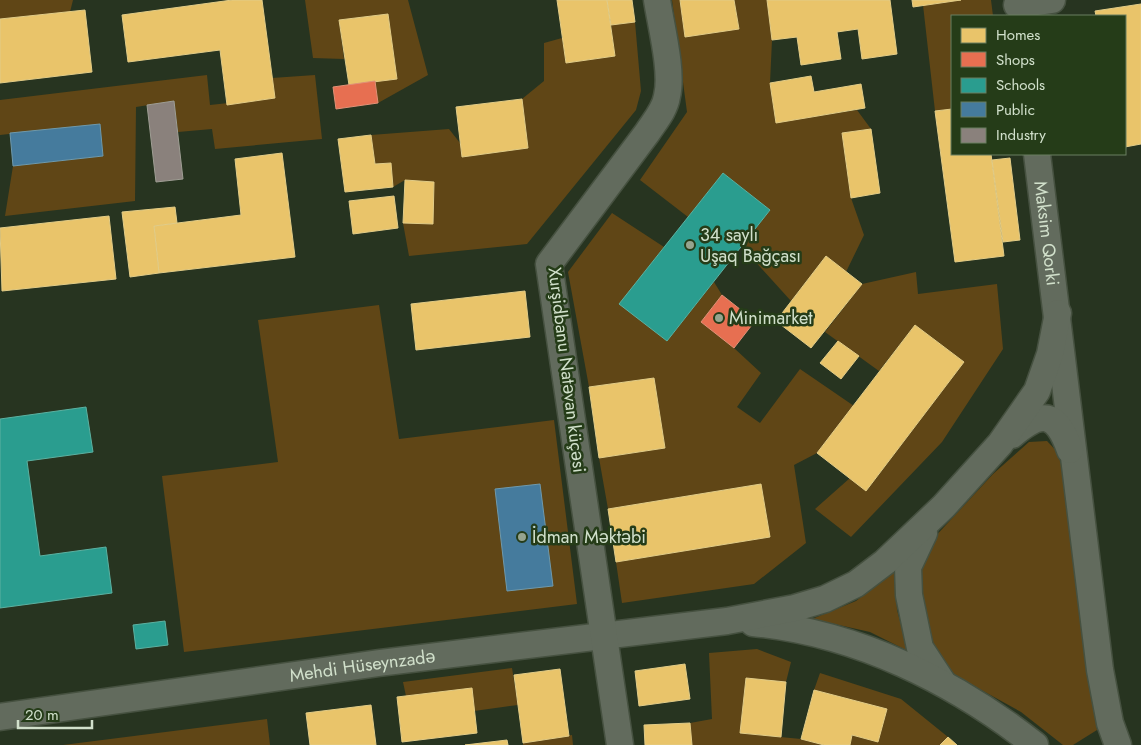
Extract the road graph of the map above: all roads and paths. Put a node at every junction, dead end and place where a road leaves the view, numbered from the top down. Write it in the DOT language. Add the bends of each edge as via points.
graph roads {
  1 [pos="657,0"];
  2 [pos="1052,0"];
  3 [pos="1018,7"];
  4 [pos="1037,155"];
  5 [pos="1058,313"];
  6 [pos="1000,444"];
  7 [pos="1076,464"];
  8 [pos="944,506"];
  9 [pos="727,621"];
  10 [pos="604,635"];
  11 [pos="943,683"];
  12 [pos="0,717"];
  13 [pos="1114,734"];
  14 [pos="620,745"];
  15 [pos="1034,745"];
  16 [pos="1097,745"];
  1 -- 10 [label="street, Xurşidbanu Natəvan küçəsi" via="669,80 667,97 647,133 549,264"];
  2 -- 3 [label="street"];
  4 -- 5 [label="street, Maksim Qorki"];
  5 -- 6 [label="street" via="1050,354 1037,391"];
  5 -- 7 [label="street, Maksim Qorki"];
  6 -- 7 [label="street" via="1027,423 1039,417 1048,419 1057,423"];
  6 -- 8 [label="street"];
  7 -- 13 [label="street" via="1100,670"];
  8 -- 9 [label="street" via="885,562 856,584 802,606"];
  8 -- 11 [label="street" via="922,536 908,567 909,595 920,648"];
  9 -- 10 [label="street, Mehdi Hüseynzadə"];
  9 -- 11 [label="street" via="776,625 849,643"];
  10 -- 12 [label="street, Mehdi Hüseynzadə" via="379,663"];
  10 -- 14 [label="street, Xurşidbanu Natəvan küçəsi"];
  11 -- 15 [label="street" via="992,712"];
  13 -- 16 [label="street"];
}
